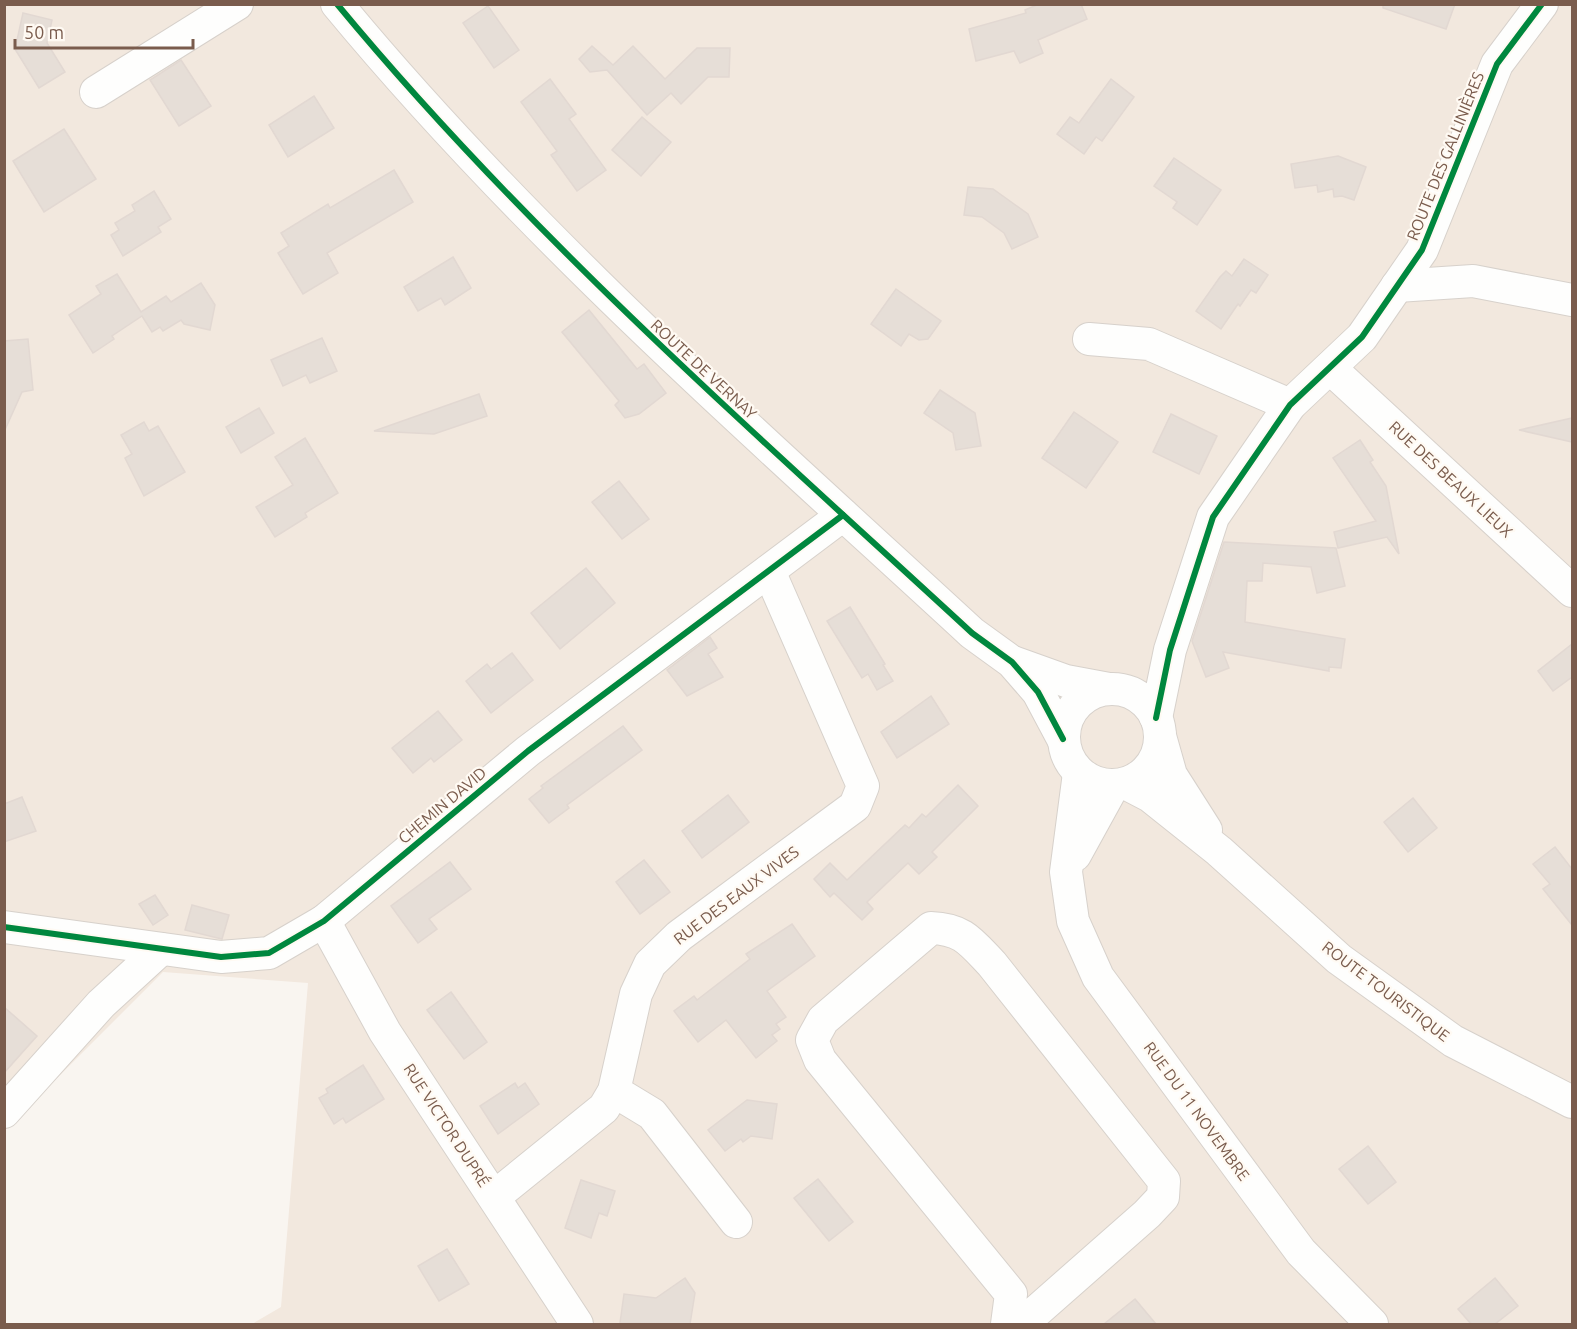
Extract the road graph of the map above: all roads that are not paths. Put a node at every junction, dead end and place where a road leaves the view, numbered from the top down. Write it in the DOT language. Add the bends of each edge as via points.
graph roads {
  1 [pos="237,4"];
  2 [pos="336,4"];
  3 [pos="1542,4"];
  4 [pos="96,92"];
  5 [pos="1397,286"];
  6 [pos="1572,300"];
  7 [pos="1089,339"];
  8 [pos="1330,368"];
  9 [pos="1290,405"];
  10 [pos="843,515"];
  11 [pos="769,571"];
  12 [pos="1572,591"];
  13 [pos="1170,650"];
  14 [pos="1012,662"];
  15 [pos="1116,689"];
  16 [pos="1158,727"];
  17 [pos="1063,739"];
  18 [pos="1079,773"];
  19 [pos="1120,785"];
  20 [pos="1219,851"];
  21 [pos="1066,872"];
  22 [pos="324,921"];
  23 [pos="4,927"];
  24 [pos="161,949"];
  25 [pos="614,1090"];
  26 [pos="1572,1102"];
  27 [pos="4,1112"];
  28 [pos="494,1197"];
  29 [pos="736,1222"];
  30 [pos="577,1324"];
  31 [pos="1007,1324"];
  32 [pos="1022,1324"];
  33 [pos="1372,1324"];
  1 -- 4 [label="street"];
  2 -- 10 [label="street, ROUTE DE VERNAY" via="390,69 545,236"];
  3 -- 5 [label="street, ROUTE DES GALLINIÈRES" via="1497,64 1422,250"];
  5 -- 6 [label="street" via="1473,281"];
  5 -- 8 [label="street, ROUTE DES GALLINIÈRES" via="1362,336"];
  7 -- 9 [label="street" via="1149,345"];
  8 -- 9 [label="street, ROUTE DES GALLINIÈRES"];
  8 -- 12 [label="street, RUE DES BEAUX LIEUX"];
  9 -- 13 [label="street, ROUTE DES GALLINIÈRES" via="1213,517"];
  10 -- 11 [label="street, CHEMIN DAVID"];
  10 -- 14 [label="street, ROUTE DE VERNAY" via="972,633"];
  11 -- 22 [label="street, CHEMIN DAVID" via="528,751"];
  11 -- 25 [label="street, RUE DES EAUX VIVES" via="863,786 855,806 679,936 650,964 636,994"];
  13 -- 15 [label="street"];
  13 -- 16 [label="street, ROUTE DES GALLINIÈRES"];
  14 -- 15 [label="street, ROUTE DE VERNAY" via="1066,681"];
  14 -- 17 [label="street, ROUTE DE VERNAY" via="1038,692"];
  15 -- 16 [label="street" via="1144,702"];
  15 -- 17 [label="street" via="1095,692 1082,699 1065,724"];
  16 -- 19 [label="street" via="1158,751 1151,765 1140,776"];
  16 -- 20 [label="street, ROUTE TOURISTIQUE" via="1171,775"];
  17 -- 18 [label="street" via="1065,752"];
  18 -- 19 [label="street" via="1089,780"];
  18 -- 21 [label="street, RUE DU 11 NOVEMBRE"];
  19 -- 20 [label="street, ROUTE TOURISTIQUE" via="1150,796"];
  19 -- 21 [label="street"];
  20 -- 26 [label="street, ROUTE TOURISTIQUE" via="1339,959 1444,1034"];
  21 -- 33 [label="street, RUE DU 11 NOVEMBRE" via="1073,921 1098,977 1300,1252"];
  22 -- 24 [label="street, CHEMIN DAVID" via="269,953 221,957"];
  22 -- 28 [label="street, RUE VICTOR DUPRÉ" via="385,1032"];
  23 -- 24 [label="street, CHEMIN DAVID"];
  24 -- 27 [label="street" via="101,1004"];
  25 -- 28 [label="street, RUE DES EAUX VIVES" via="604,1108"];
  25 -- 29 [label="street" via="652,1114"];
  28 -- 30 [label="street, RUE VICTOR DUPRÉ"];
  31 -- 32 [label="street" via="1011,1294 820,1060 812,1040 823,1020 931,928 947,928 965,936 985,957 1164,1181 1163,1197 1147,1214"];
}
